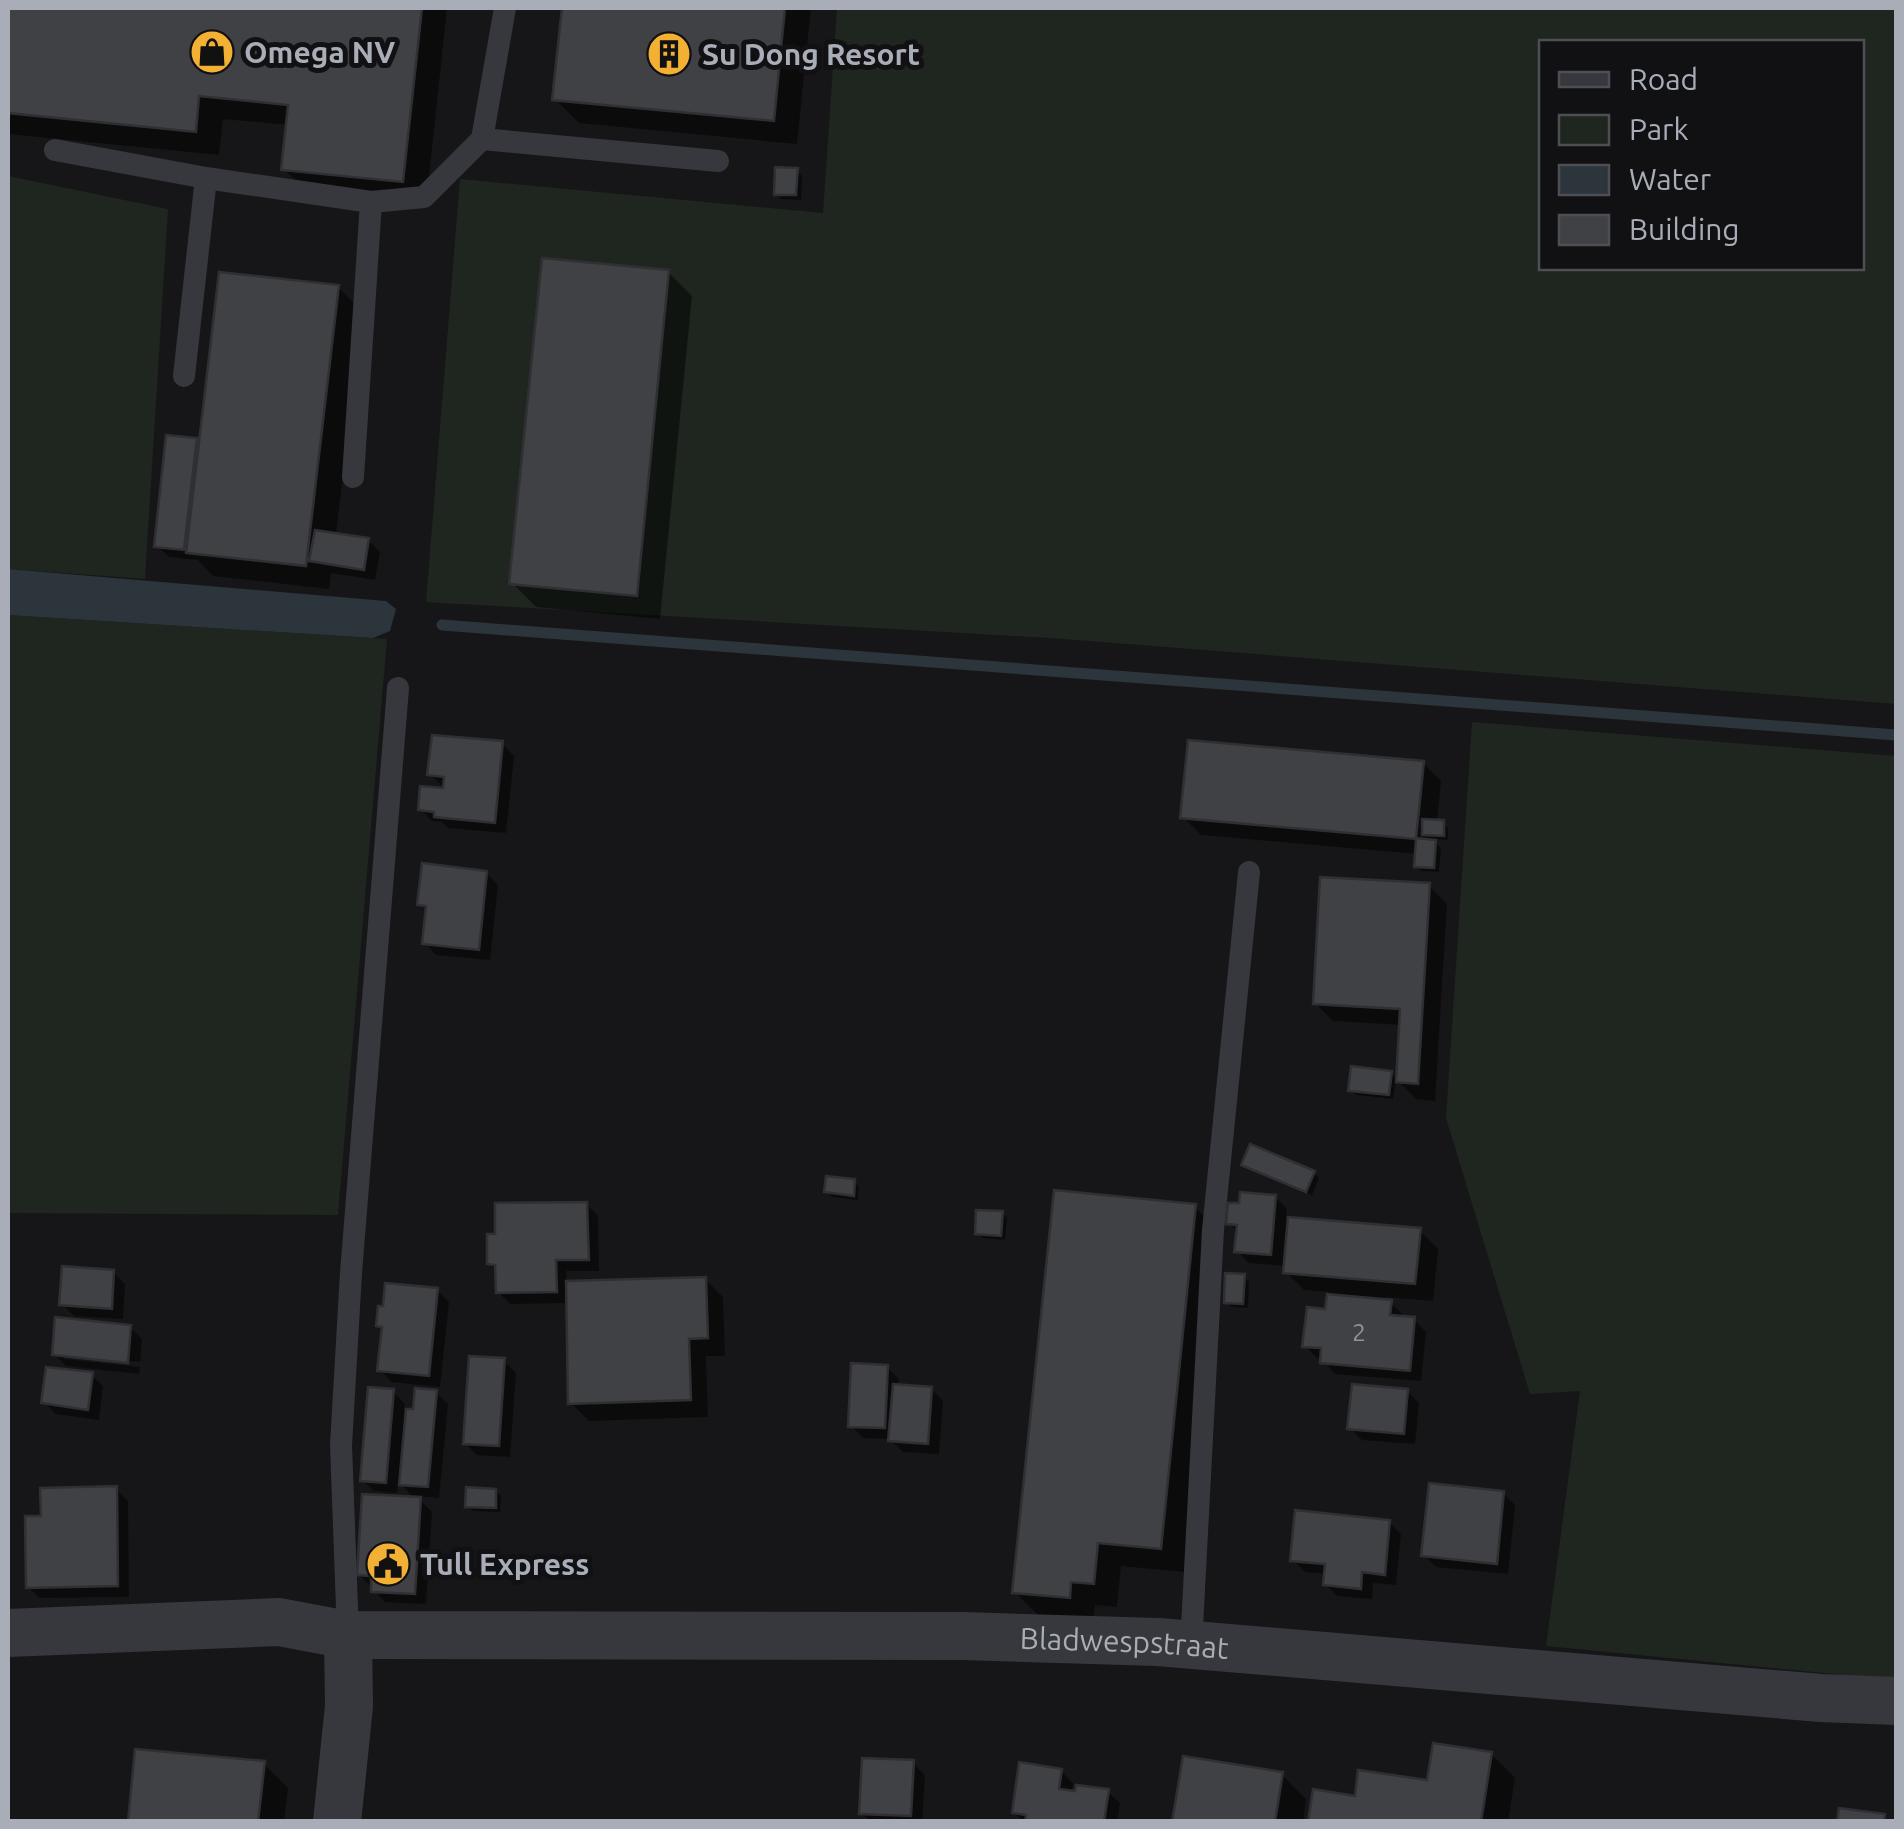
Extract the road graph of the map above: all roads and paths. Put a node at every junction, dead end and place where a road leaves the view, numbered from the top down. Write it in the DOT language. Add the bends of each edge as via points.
graph roads {
  1 [pos="505,8"];
  2 [pos="482,139"];
  3 [pos="54,150"];
  4 [pos="718,161"];
  5 [pos="206,178"];
  6 [pos="371,202"];
  7 [pos="184,376"];
  8 [pos="353,477"];
  9 [pos="398,688"];
  10 [pos="1250,872"];
  11 [pos="8,1634"];
  12 [pos="348,1634"];
  13 [pos="1190,1646"];
  14 [pos="1896,1700"];
  15 [pos="337,1822"];
  1 -- 2 [label="lane"];
  2 -- 4 [label="lane"];
  2 -- 6 [label="lane" via="424,196"];
  3 -- 5 [label="lane"];
  5 -- 6 [label="lane"];
  5 -- 7 [label="lane"];
  6 -- 8 [label="lane"];
  9 -- 12 [label="lane" via="350,1273 341,1445"];
  10 -- 13 [label="lane" via="1213,1230"];
  11 -- 12 [label="street, Bladwespstraat" via="278,1622"];
  12 -- 13 [label="street, Bladwespstraat" via="962,1636"];
  12 -- 15 [label="street" via="349,1706"];
  13 -- 14 [label="street, Bladwespstraat"];
}
